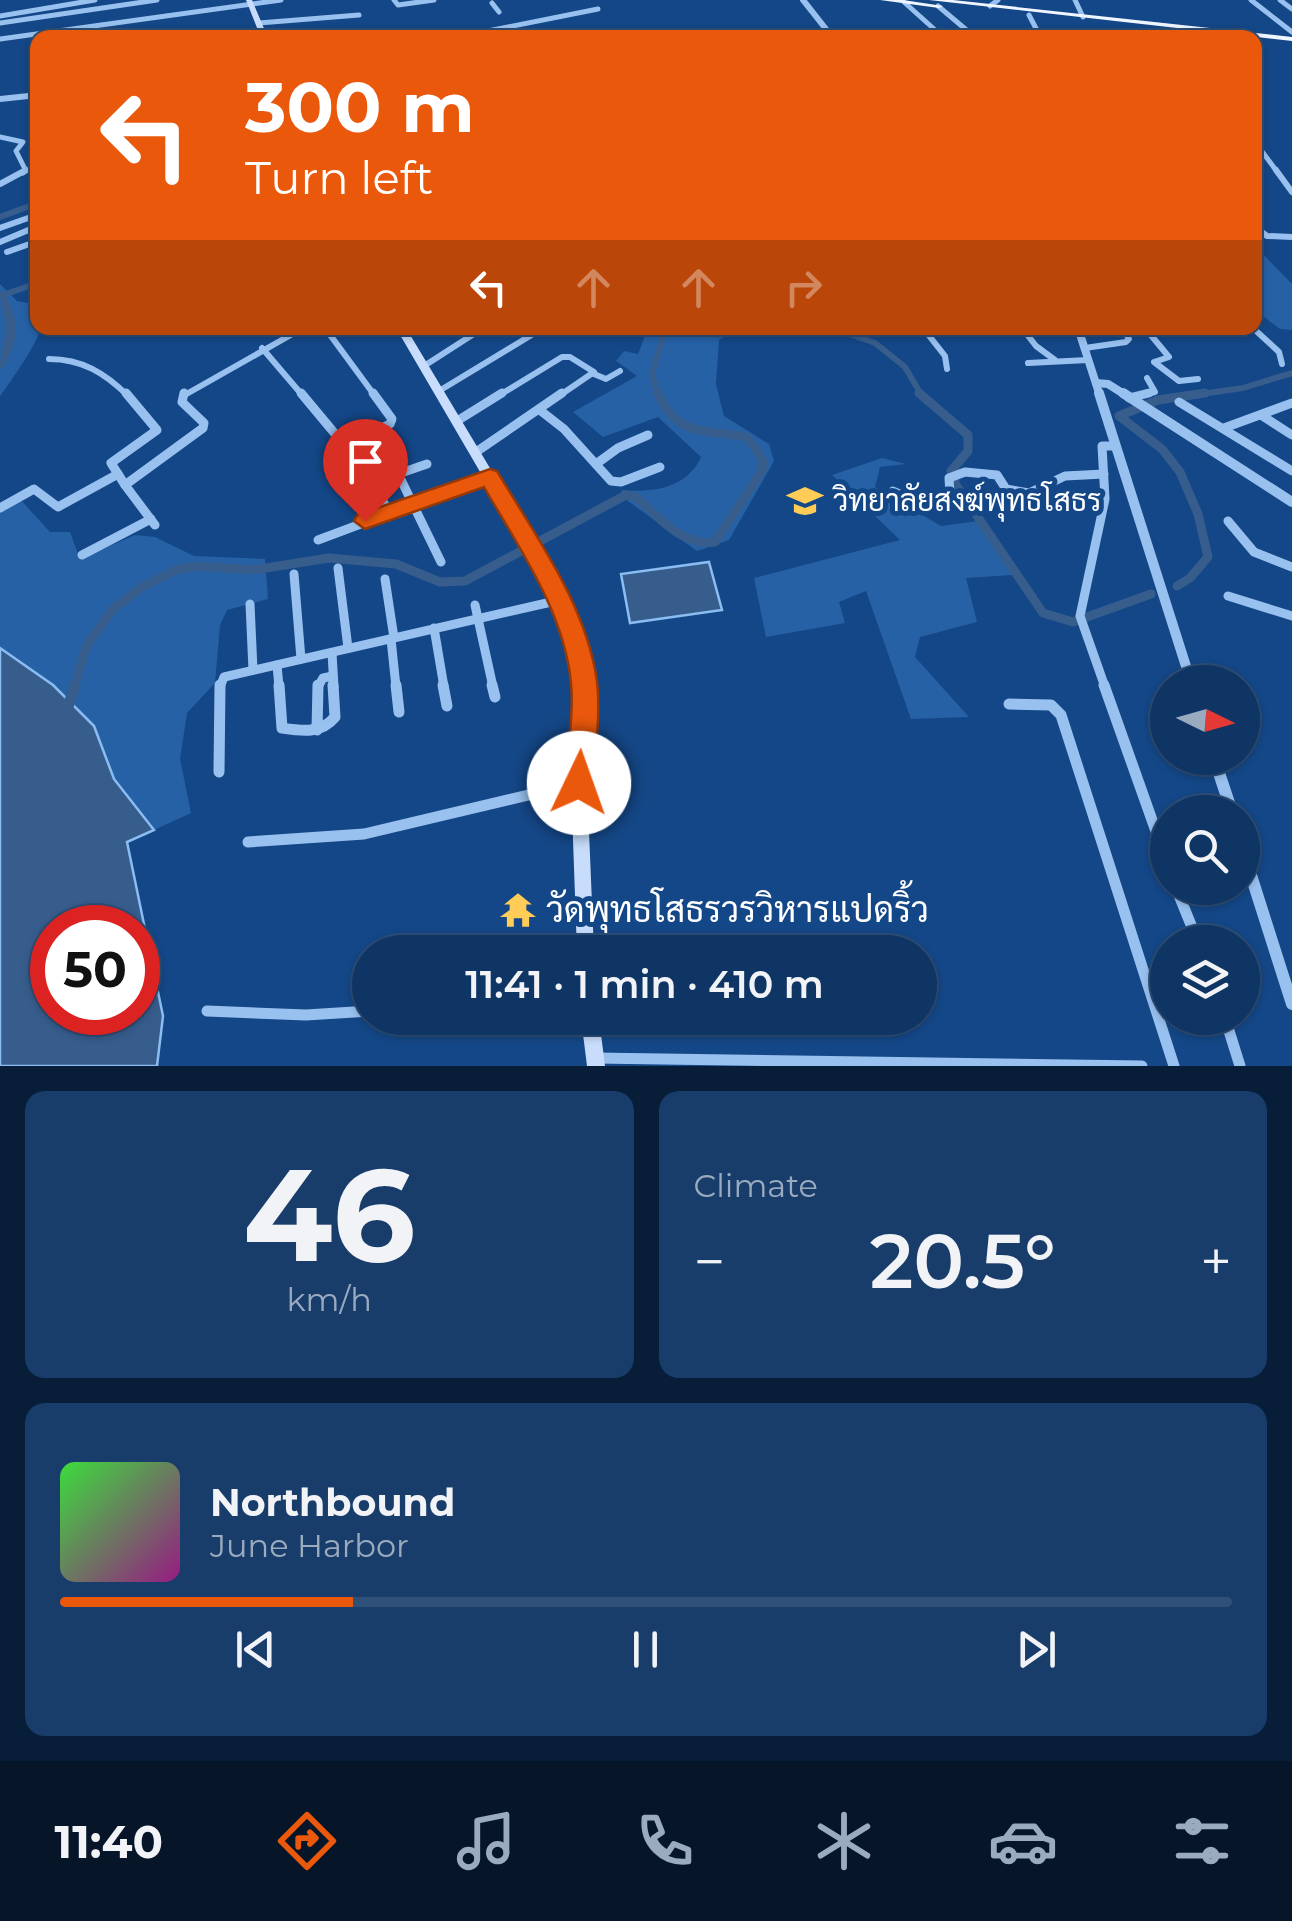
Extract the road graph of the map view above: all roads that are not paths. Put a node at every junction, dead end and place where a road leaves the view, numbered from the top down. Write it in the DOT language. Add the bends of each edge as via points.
graph roads {
  1 [pos="95,0"];
  2 [pos="157,0"];
  3 [pos="281,0"];
  4 [pos="394,0"];
  5 [pos="434,0"];
  6 [pos="803,0"];
  7 [pos="884,0"];
  8 [pos="1075,0"];
  9 [pos="1251,0"];
  10 [pos="1280,0"];
  11 [pos="250,2"];
  12 [pos="491,2"];
  13 [pos="904,2"];
  14 [pos="939,2"];
  15 [pos="994,3"];
  16 [pos="106,4"];
  17 [pos="181,5"];
  18 [pos="598,9"];
  19 [pos="1292,9"];
  20 [pos="140,11"];
  21 [pos="499,12"];
  22 [pos="179,14"];
  23 [pos="358,15"];
  24 [pos="1028,15"];
  25 [pos="1083,17"];
  26 [pos="0,19"];
  27 [pos="144,19"];
  28 [pos="71,20"];
  29 [pos="178,22"];
  30 [pos="259,23"];
  31 [pos="150,27"];
  32 [pos="72,29"];
  33 [pos="65,30"];
  34 [pos="262,30"];
  35 [pos="493,30"];
  36 [pos="827,30"];
  37 [pos="935,30"];
  38 [pos="968,30"];
  39 [pos="1036,30"];
  40 [pos="1162,30"];
  41 [pos="1212,30"];
  42 [pos="30,35"];
  43 [pos="1262,35"];
  44 [pos="1292,38"];
  45 [pos="0,39"];
  46 [pos="1262,40"];
  47 [pos="30,96"];
  48 [pos="0,98"];
  49 [pos="0,137"];
  50 [pos="1262,153"];
  51 [pos="0,184"];
  52 [pos="1292,192"];
  53 [pos="30,216"];
  54 [pos="30,227"];
  55 [pos="0,228"];
  56 [pos="1262,232"];
  57 [pos="1292,237"];
  58 [pos="0,242"];
  59 [pos="30,244"];
  60 [pos="7,252"];
  61 [pos="288,335"];
  62 [pos="330,335"];
  63 [pos="405,335"];
  64 [pos="472,335"];
  65 [pos="532,335"];
  66 [pos="928,335"];
  67 [pos="1027,335"];
  68 [pos="1080,335"];
  69 [pos="1126,335"];
  70 [pos="1151,335"];
  71 [pos="1261,335"];
  72 [pos="262,348"];
  73 [pos="1085,348"];
  74 [pos="49,359"];
  75 [pos="1088,360"];
  76 [pos="1057,362"];
  77 [pos="1028,363"];
  78 [pos="1282,364"];
  79 [pos="424,366"];
  80 [pos="948,369"];
  81 [pos="620,371"];
  82 [pos="594,374"];
  83 [pos="1147,378"];
  84 [pos="1198,379"];
  85 [pos="1096,383"];
  86 [pos="439,391"];
  87 [pos="1131,400"];
  88 [pos="1179,402"];
  89 [pos="1292,403"];
  90 [pos="541,411"];
  91 [pos="1261,415"];
  92 [pos="457,421"];
  93 [pos="1224,428"];
  94 [pos="648,435"];
  95 [pos="1292,435"];
  96 [pos="1116,446"];
  97 [pos="386,451"];
  98 [pos="476,452"];
  99 [pos="427,464"];
  100 [pos="596,464"];
  101 [pos="660,467"];
  102 [pos="1292,471"];
  103 [pos="118,474"];
  104 [pos="1104,474"];
  105 [pos="490,476"];
  106 [pos="399,477"];
  107 [pos="124,484"];
  108 [pos="893,491"];
  109 [pos="0,493"];
  110 [pos="1290,499"];
  111 [pos="12,501"];
  112 [pos="413,502"];
  113 [pos="0,508"];
  114 [pos="389,512"];
  115 [pos="1228,521"];
  116 [pos="318,540"];
  117 [pos="82,555"];
  118 [pos="441,562"];
  119 [pos="1292,566"];
  120 [pos="338,568"];
  121 [pos="294,574"];
  122 [pos="385,580"];
  123 [pos="1228,596"];
  124 [pos="560,600"];
  125 [pos="250,604"];
  126 [pos="475,606"];
  127 [pos="1292,616"];
  128 [pos="480,618"];
  129 [pos="434,628"];
  130 [pos="392,638"];
  131 [pos="348,648"];
  132 [pos="332,652"];
  133 [pos="301,660"];
  134 [pos="277,665"];
  135 [pos="1186,665"];
  136 [pos="253,670"];
  137 [pos="333,676"];
  138 [pos="495,697"];
  139 [pos="1009,704"];
  140 [pos="448,706"];
  141 [pos="399,712"];
  142 [pos="317,730"];
  143 [pos="218,772"];
  144 [pos="579,783"];
  145 [pos="1150,812"];
  146 [pos="248,842"];
  147 [pos="1260,904"];
  148 [pos="585,935"];
  149 [pos="1292,1004"];
  150 [pos="207,1011"];
  151 [pos="352,1012"];
  152 [pos="592,1035"];
  153 [pos="1230,1035"];
  154 [pos="595,1062"];
  155 [pos="935,1065"];
  156 [pos="1062,1066"];
  157 [pos="1142,1066"];
  158 [pos="1174,1066"];
  159 [pos="1240,1066"];
  1 -- 26 [label="street"];
  2 -- 16 [label="street"];
  3 -- 11 [label="street"];
  4 -- 5 [label="street"];
  6 -- 36 [label="street"];
  7 -- 13 [label="highway"];
  8 -- 25 [label="street"];
  9 -- 44 [label="street"];
  10 -- 19 [label="street"];
  11 -- 22 [label="street"];
  11 -- 30 [label="main road"];
  12 -- 21 [label="street"];
  13 -- 14 [label="highway"];
  13 -- 37 [label="street"];
  14 -- 15 [label="highway"];
  14 -- 24 [label="highway"];
  14 -- 38 [label="street"];
  15 -- 25 [label="highway"];
  16 -- 26 [label="street"];
  17 -- 22 [label="street"];
  18 -- 35 [label="street"];
  20 -- 27 [label="street"];
  22 -- 27 [label="street"];
  22 -- 29 [label="street"];
  23 -- 30 [label="street"];
  24 -- 39 [label="street"];
  24 -- 40 [label="highway"];
  25 -- 41 [label="highway"];
  27 -- 31 [label="street"];
  27 -- 32 [label="street"];
  28 -- 32 [label="street"];
  30 -- 34 [label="main road"];
  32 -- 33 [label="street"];
  42 -- 45 [label="street"];
  43 -- 44 [label="highway"];
  44 -- 46 [label="highway"];
  47 -- 48 [label="street"];
  49 -- 51 [label="street" via="22,141 16,151 26,172"];
  50 -- 52 [label="street"];
  53 -- 55 [label="street"];
  54 -- 58 [label="street"];
  56 -- 57 [label="street"];
  59 -- 60 [label="street"];
  61 -- 72 [label="street"];
  62 -- 72 [label="street" via="392,419 350,442 341,440"];
  63 -- 79 [label="main road"];
  64 -- 79 [label="street"];
  65 -- 86 [label="street"];
  66 -- 80 [label="street"];
  67 -- 76 [label="street"];
  68 -- 73 [label="street"];
  69 -- 73 [label="street" via="1126,342"];
  70 -- 84 [label="street" via="1169,357 1154,360 1164,372 1180,384"];
  71 -- 78 [label="street"];
  72 -- 107 [label="street" via="183,394 203,428"];
  73 -- 75 [label="street"];
  74 -- 103 [label="street" via="92,364 155,426 152,437 111,462"];
  75 -- 76 [label="street"];
  75 -- 85 [label="street"];
  76 -- 77 [label="street"];
  79 -- 86 [label="main road"];
  81 -- 82 [label="street" via="606,379"];
  82 -- 90 [label="street"];
  82 -- 92 [label="street" via="562,357"];
  83 -- 87 [label="street" via="1155,392"];
  85 -- 87 [label="street"];
  85 -- 96 [label="street"];
  86 -- 92 [label="main road"];
  87 -- 110 [label="street"];
  88 -- 93 [label="street"];
  89 -- 91 [label="street"];
  90 -- 98 [label="street"];
  90 -- 100 [label="street"];
  91 -- 93 [label="street"];
  91 -- 95 [label="street"];
  92 -- 98 [label="main road"];
  93 -- 102 [label="street"];
  94 -- 100 [label="street"];
  96 -- 104 [label="street" via="1102,446"];
  96 -- 135 [label="street"];
  97 -- 106 [label="street"];
  98 -- 105 [label="main road"];
  99 -- 106 [label="street"];
  100 -- 101 [label="street" via="616,483"];
  103 -- 107 [label="street"];
  103 -- 111 [label="street" via="58,508 34,489"];
  104 -- 108 [label="street" via="1069,472 1029,493 1006,489 997,475 954,475 950,495 929,504 907,503"];
  104 -- 145 [label="street" via="1103,514 1081,620"];
  105 -- 112 [label="street"];
  105 -- 124 [label="main road"];
  106 -- 112 [label="street"];
  106 -- 114 [label="street" via="377,491"];
  107 -- 117 [label="street" via="153,522"];
  109 -- 111 [label="street"];
  111 -- 113 [label="street"];
  112 -- 114 [label="street"];
  112 -- 118 [label="street"];
  114 -- 116 [label="street"];
  115 -- 119 [label="street" via="1256,556"];
  120 -- 131 [label="street"];
  121 -- 133 [label="street"];
  122 -- 130 [label="street"];
  123 -- 127 [label="street"];
  124 -- 128 [label="street"];
  124 -- 144 [label="main road" via="584,684"];
  125 -- 136 [label="street"];
  126 -- 128 [label="street"];
  128 -- 129 [label="street"];
  128 -- 138 [label="street"];
  129 -- 130 [label="street"];
  129 -- 140 [label="street"];
  130 -- 131 [label="street"];
  130 -- 141 [label="street"];
  131 -- 132 [label="street"];
  132 -- 133 [label="street"];
  132 -- 137 [label="street"];
  133 -- 134 [label="street"];
  134 -- 136 [label="street"];
  134 -- 142 [label="street" via="282,728"];
  136 -- 143 [label="street" via="220,682"];
  137 -- 142 [label="street" via="318,685"];
  137 -- 142 [label="street" via="335,717"];
  139 -- 158 [label="street" via="1050,704 1061,715"];
  144 -- 146 [label="street" via="364,834"];
  144 -- 148 [label="main road"];
  147 -- 149 [label="street"];
  150 -- 151 [label="street"];
  152 -- 154 [label="main road"];
  153 -- 159 [label="street"];
  154 -- 155 [label="street"];
  155 -- 156 [label="street"];
  156 -- 157 [label="street"];
}
